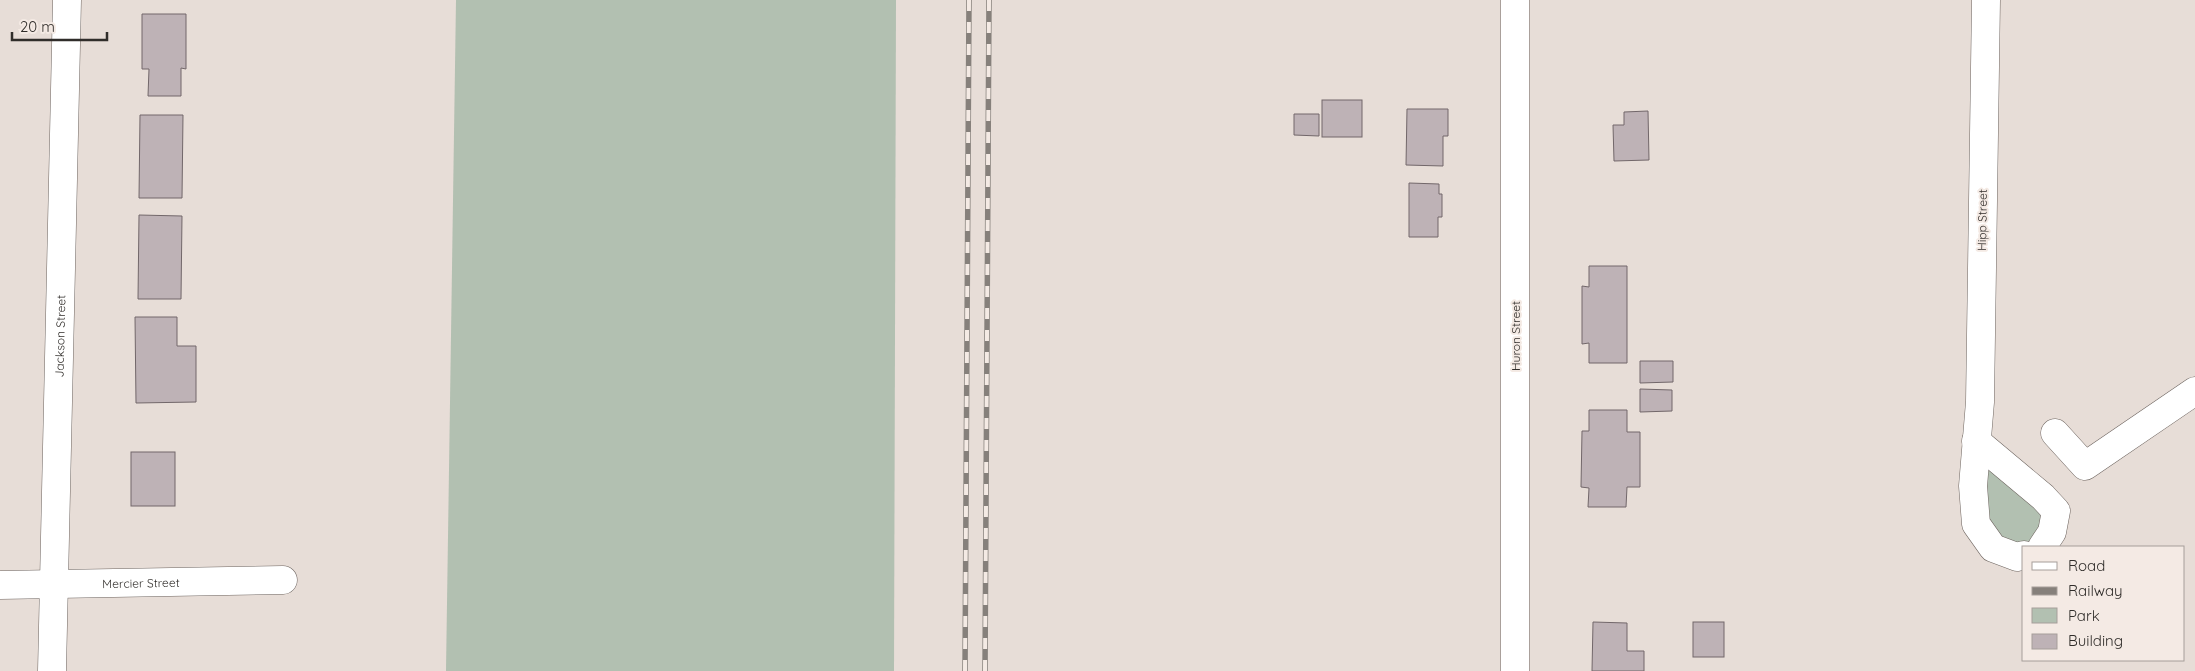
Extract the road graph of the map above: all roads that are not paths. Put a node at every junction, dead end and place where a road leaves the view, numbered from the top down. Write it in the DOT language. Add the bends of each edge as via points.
graph roads {
  1 [pos="67,0"];
  2 [pos="1515,0"];
  3 [pos="1986,0"];
  4 [pos="2195,391"];
  5 [pos="2055,433"];
  6 [pos="1976,441"];
  7 [pos="2043,546"];
  8 [pos="2022,556"];
  9 [pos="283,580"];
  10 [pos="53,584"];
  11 [pos="0,585"];
  12 [pos="52,671"];
  13 [pos="1515,671"];
  1 -- 10 [label="street, Jackson Street"];
  2 -- 13 [label="street, Huron Street"];
  3 -- 6 [label="street, Hipp Street" via="1980,402"];
  4 -- 5 [label="street" via="2085,466"];
  6 -- 7 [label="street" via="2056,511 2052,532"];
  6 -- 8 [label="street, Hipp Street" via="1973,486 1976,524 1993,548 2017,557"];
  9 -- 10 [label="street, Mercier Street"];
  10 -- 11 [label="street, Mercier Street"];
  10 -- 12 [label="street, Jackson Street"];
}
